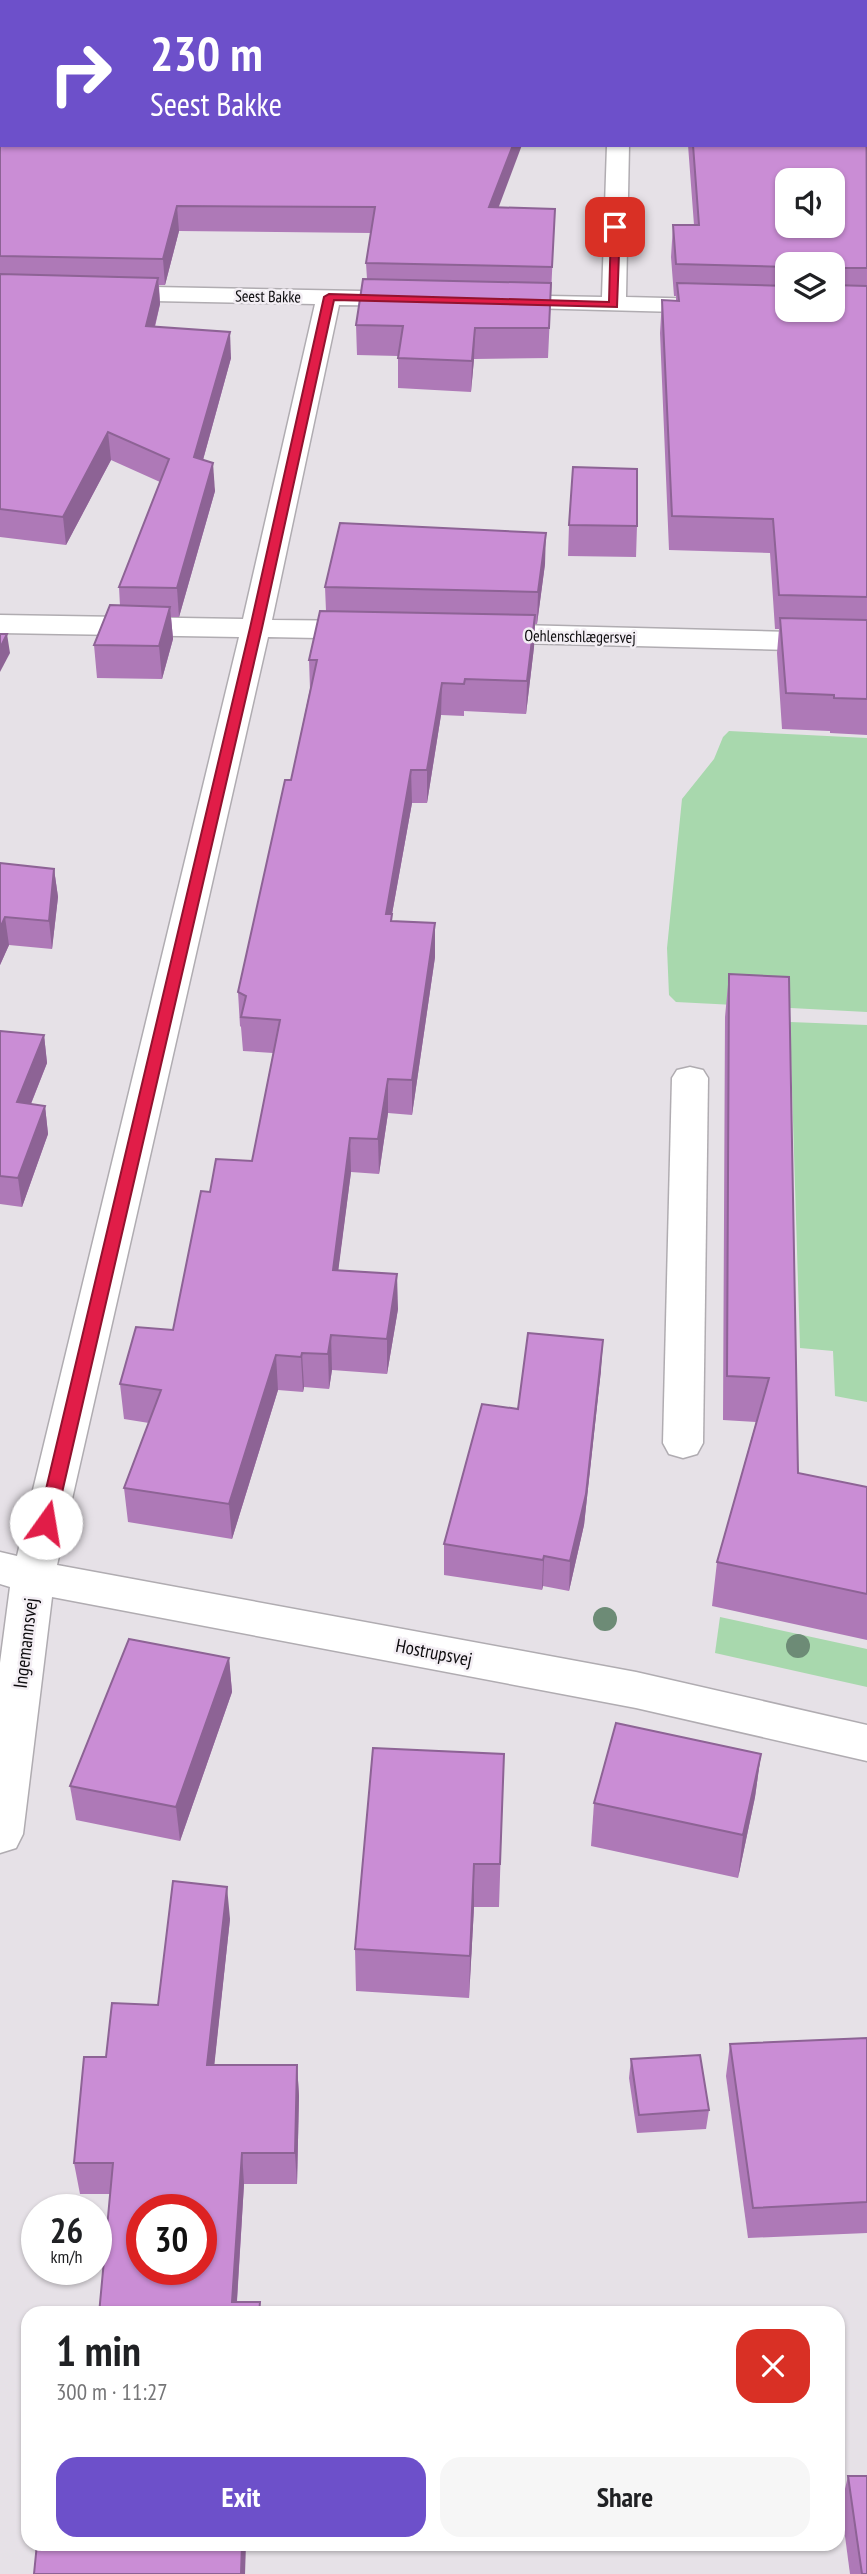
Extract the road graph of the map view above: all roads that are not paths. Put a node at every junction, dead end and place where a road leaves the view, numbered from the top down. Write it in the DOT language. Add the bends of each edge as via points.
graph roads {
  1 [pos="618,147"];
  2 [pos="0,291"];
  3 [pos="329,297"];
  4 [pos="438,300"];
  5 [pos="478,301"];
  6 [pos="614,305"];
  7 [pos="775,308"];
  8 [pos="0,624"];
  9 [pos="256,628"];
  10 [pos="394,631"];
  11 [pos="449,632"];
  12 [pos="867,643"];
  13 [pos="690,1079"];
  14 [pos="683,1443"];
  15 [pos="17,1573"];
  16 [pos="867,1743"];
  17 [pos="0,1834"];
  1 -- 6 [label="street"];
  2 -- 3 [label="street, Seest Bakke"];
  3 -- 4 [label="street, Seest Bakke"];
  3 -- 9 [label="street, Ingemannsvej"];
  5 -- 6 [label="street"];
  6 -- 7 [label="street"];
  8 -- 9 [label="street"];
  9 -- 10 [label="street"];
  9 -- 15 [label="street, Ingemannsvej"];
  11 -- 12 [label="street, Oehlenschlægersvej"];
  13 -- 14 [label="street"];
  15 -- 16 [label="street, Hostrupsvej" via="636,1690"];
  15 -- 17 [label="street, Ingemannsvej"];
}
